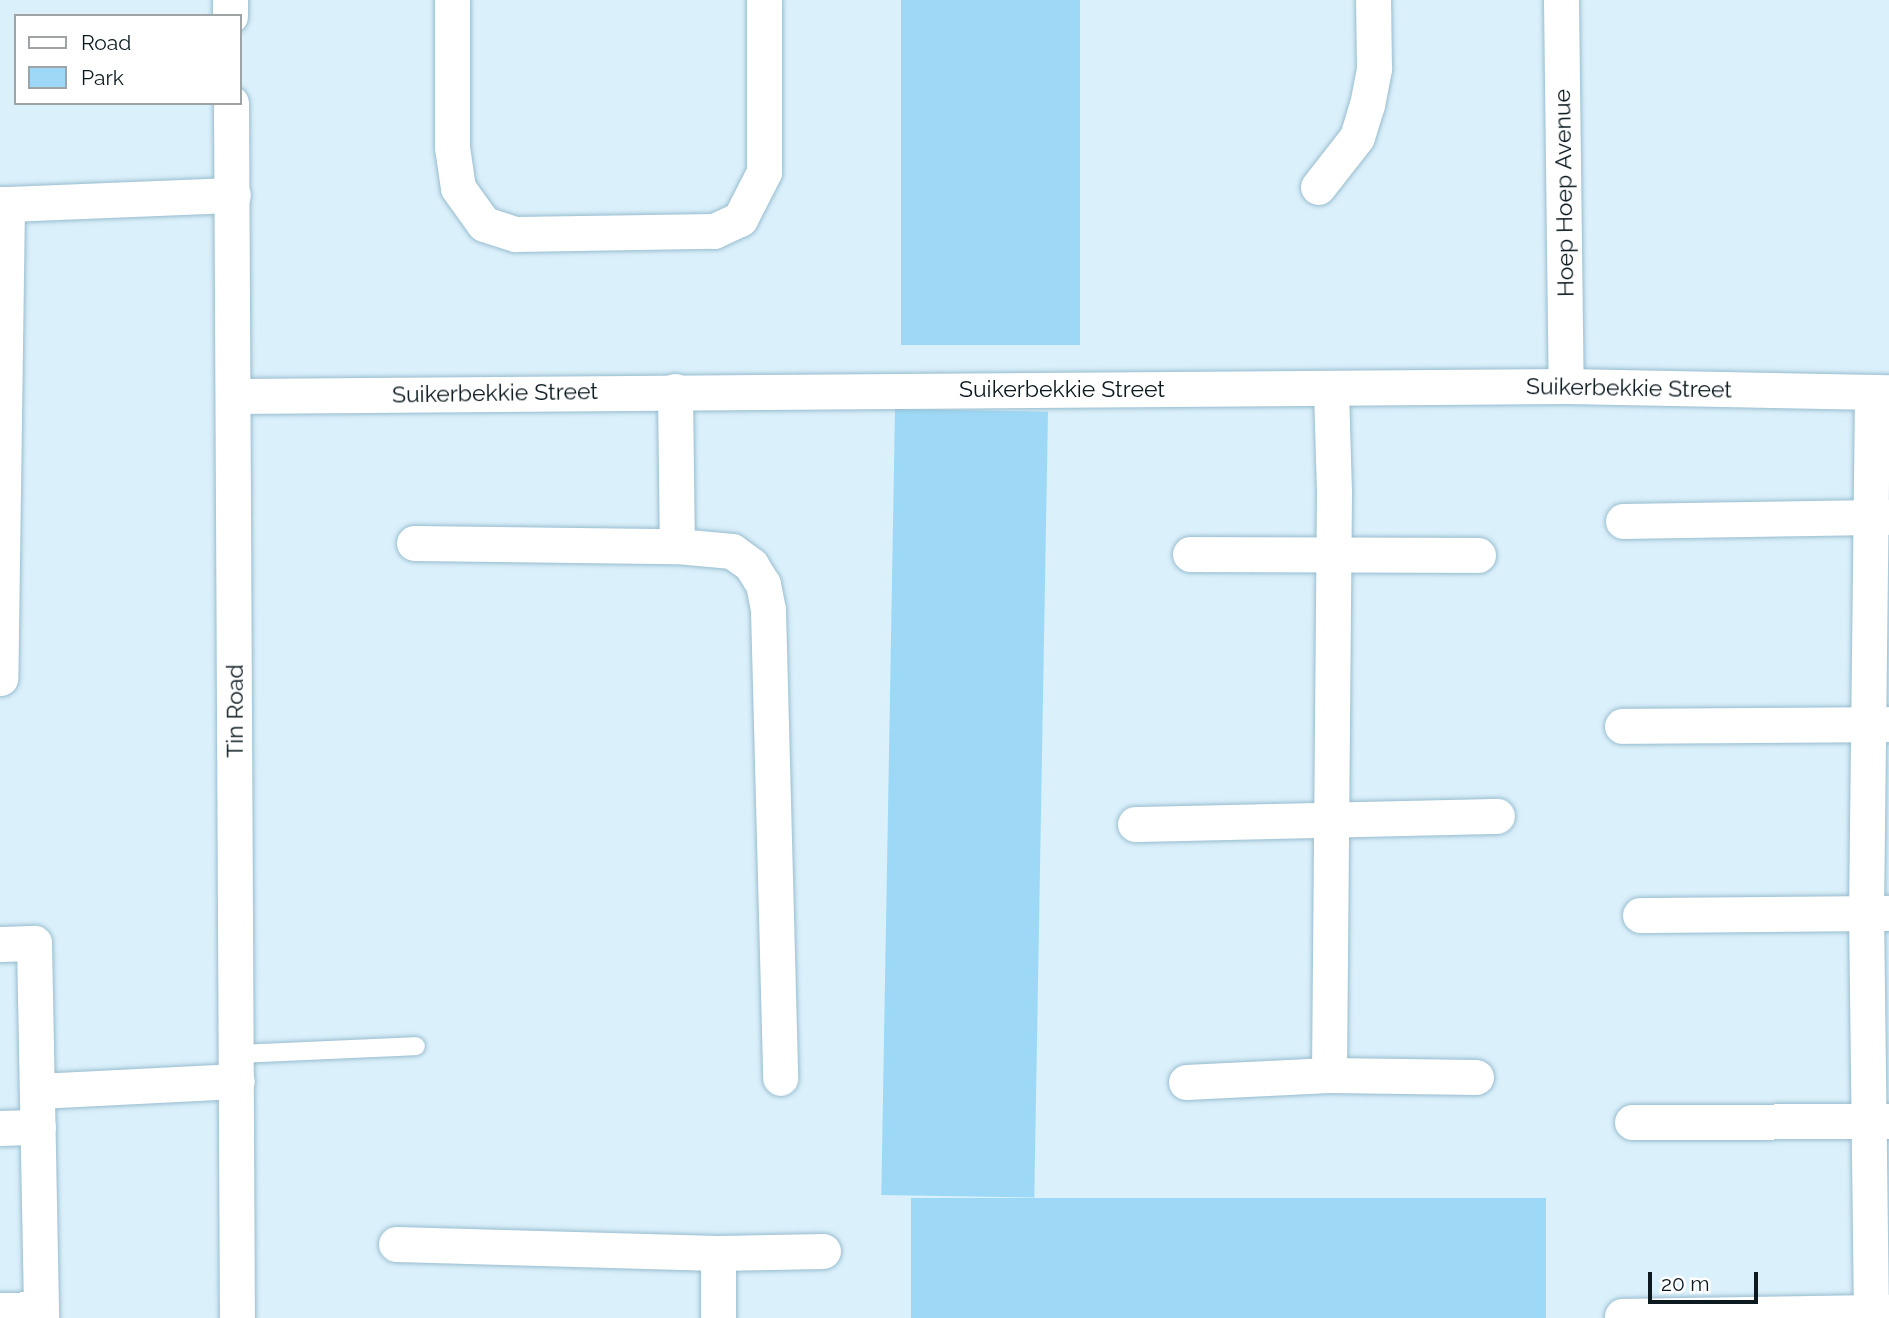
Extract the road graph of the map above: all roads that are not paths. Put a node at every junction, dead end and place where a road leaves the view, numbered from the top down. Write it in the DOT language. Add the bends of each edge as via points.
graph roads {
  1 [pos="452,0"];
  2 [pos="764,0"];
  3 [pos="1373,0"];
  4 [pos="1561,0"];
  5 [pos="231,105"];
  6 [pos="1318,187"];
  7 [pos="233,195"];
  8 [pos="3,204"];
  9 [pos="1566,386"];
  10 [pos="1331,388"];
  11 [pos="676,391"];
  12 [pos="1881,392"];
  13 [pos="235,396"];
  14 [pos="1880,517"];
  15 [pos="1623,521"];
  16 [pos="414,543"];
  17 [pos="677,546"];
  18 [pos="1333,552"];
  19 [pos="1190,554"];
  20 [pos="1478,555"];
  21 [pos="0,678"];
  22 [pos="1878,724"];
  23 [pos="1622,726"];
  24 [pos="1497,816"];
  25 [pos="1332,819"];
  26 [pos="1135,824"];
  27 [pos="1878,913"];
  28 [pos="1640,915"];
  29 [pos="0,944"];
  30 [pos="416,1046"];
  31 [pos="237,1067"];
  32 [pos="1329,1075"];
  33 [pos="1476,1077"];
  34 [pos="780,1078"];
  35 [pos="1186,1082"];
  36 [pos="38,1091"];
  37 [pos="1880,1121"];
  38 [pos="1632,1122"];
  39 [pos="38,1127"];
  40 [pos="0,1128"];
  41 [pos="396,1244"];
  42 [pos="823,1251"];
  43 [pos="718,1253"];
  44 [pos="0,1310"];
  45 [pos="41,1313"];
  46 [pos="1877,1314"];
  47 [pos="1622,1316"];
  48 [pos="237,1318"];
  49 [pos="718,1318"];
  1 -- 2 [label="street" via="452,147 458,188 484,224 514,234 714,231 740,219 759,190 764,172"];
  3 -- 6 [label="street" via="1374,68 1367,105 1357,137"];
  4 -- 9 [label="street, Hoep Hoep Avenue"];
  5 -- 7 [label="street, Tin Road"];
  7 -- 8 [label="street"];
  7 -- 13 [label="street, Tin Road"];
  8 -- 21 [label="street"];
  9 -- 10 [label="street, Suikerbekkie Street"];
  9 -- 12 [label="street, Suikerbekkie Street"];
  10 -- 11 [label="street, Suikerbekkie Street"];
  10 -- 18 [label="street"];
  11 -- 13 [label="street, Suikerbekkie Street"];
  11 -- 17 [label="street"];
  12 -- 14 [label="street"];
  13 -- 31 [label="street, Tin Road"];
  14 -- 15 [label="street"];
  14 -- 22 [label="street"];
  16 -- 17 [label="street"];
  17 -- 34 [label="street" via="732,551 751,565 763,584 768,610"];
  18 -- 19 [label="street"];
  18 -- 20 [label="street"];
  18 -- 25 [label="street"];
  22 -- 23 [label="street"];
  22 -- 27 [label="street"];
  24 -- 25 [label="street"];
  25 -- 26 [label="street"];
  25 -- 32 [label="street"];
  27 -- 28 [label="street"];
  27 -- 37 [label="street"];
  29 -- 36 [label="street" via="34,943"];
  30 -- 31 [label="lane"];
  31 -- 36 [label="street"];
  31 -- 48 [label="street, Tin Road"];
  32 -- 33 [label="street"];
  32 -- 35 [label="street"];
  36 -- 39 [label="street"];
  37 -- 38 [label="street"];
  37 -- 46 [label="street"];
  39 -- 40 [label="street"];
  39 -- 45 [label="street"];
  41 -- 43 [label="street"];
  42 -- 43 [label="street"];
  43 -- 49 [label="street"];
  44 -- 45 [label="street"];
  46 -- 47 [label="street"];
}
